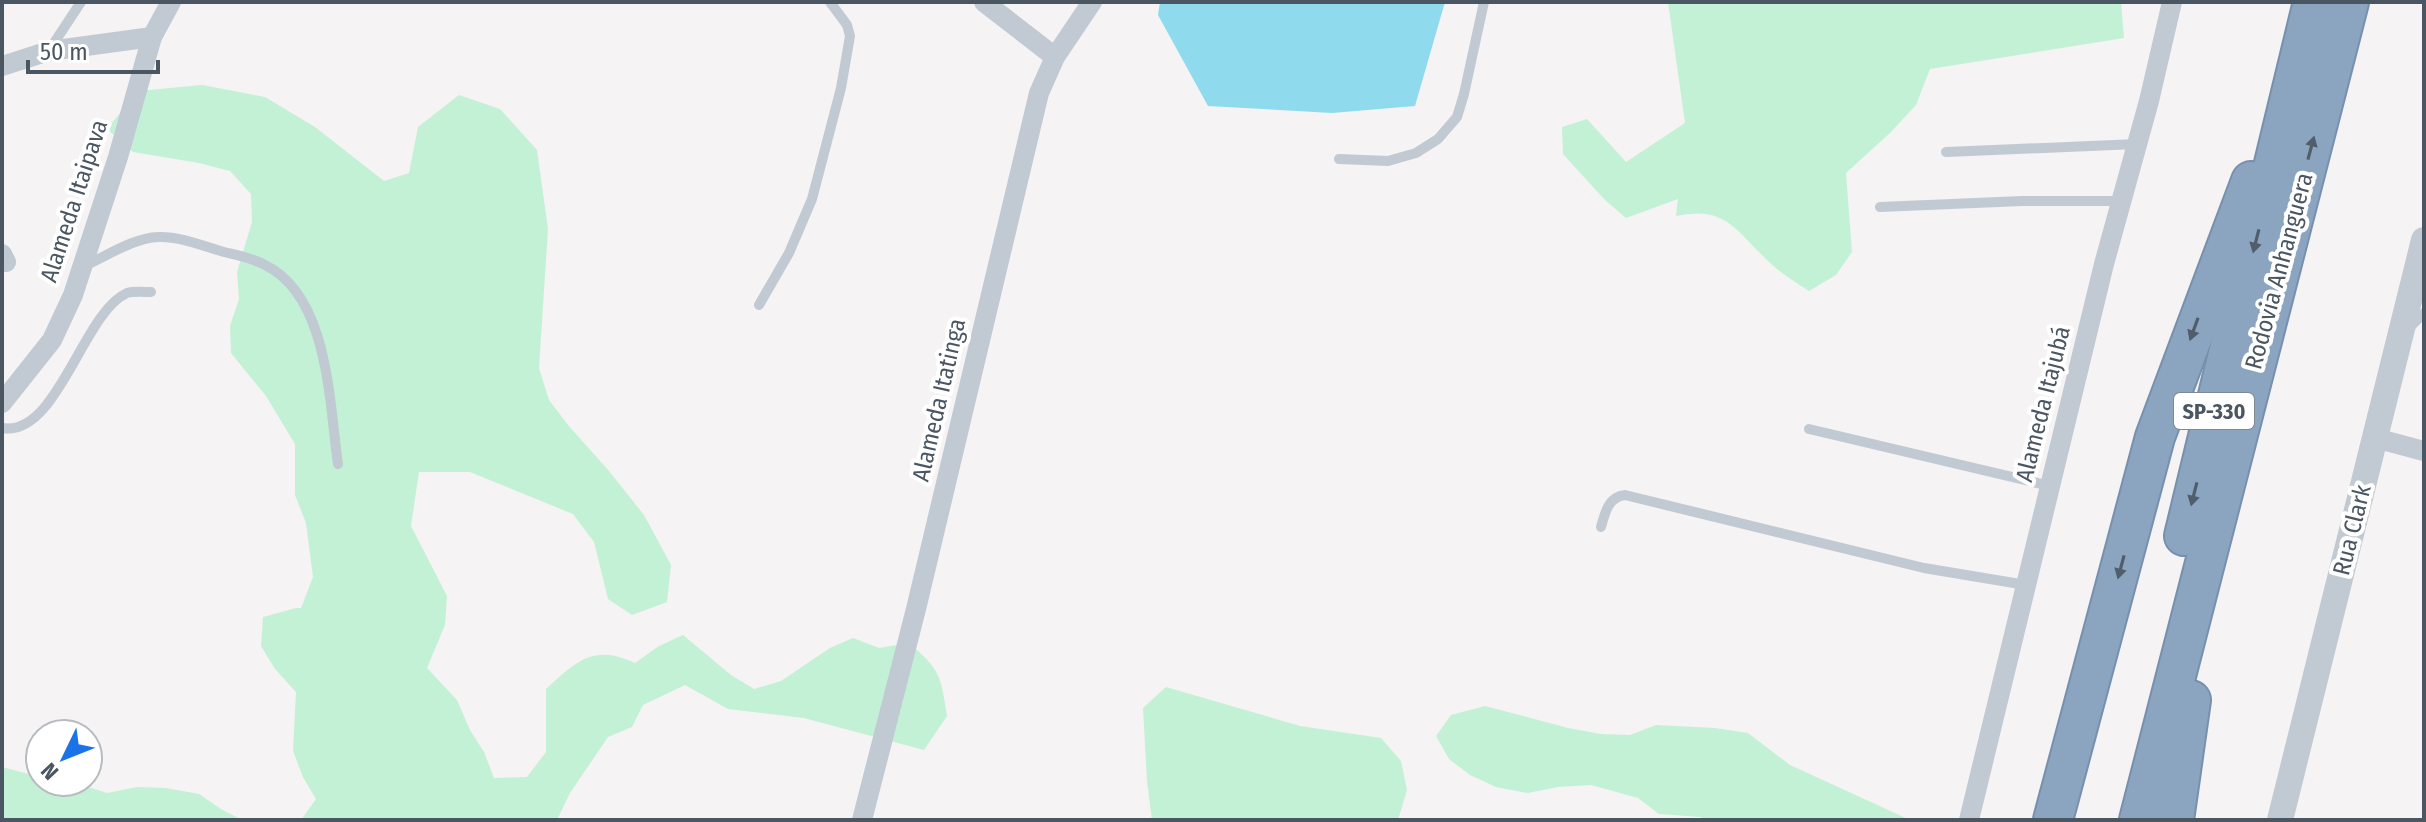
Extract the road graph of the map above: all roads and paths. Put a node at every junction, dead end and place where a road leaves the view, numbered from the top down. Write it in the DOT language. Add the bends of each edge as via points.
graph roads {
  1 [pos="81,2"];
  2 [pos="171,2"];
  3 [pos="830,2"];
  4 [pos="984,2"];
  5 [pos="1092,2"];
  6 [pos="1484,2"];
  7 [pos="2172,2"];
  8 [pos="2313,2"];
  9 [pos="2349,2"];
  10 [pos="152,37"];
  11 [pos="49,51"];
  12 [pos="1055,57"];
  13 [pos="2,66"];
  14 [pos="2290,103"];
  15 [pos="2137,144"];
  16 [pos="1946,152"];
  17 [pos="1339,159"];
  18 [pos="2122,201"];
  19 [pos="1880,207"];
  20 [pos="2424,240"];
  21 [pos="83,267"];
  22 [pos="151,292"];
  23 [pos="759,305"];
  24 [pos="2424,313"];
  25 [pos="2401,337"];
  26 [pos="2,403"];
  27 [pos="2,428"];
  28 [pos="1809,429"];
  29 [pos="2375,438"];
  30 [pos="2424,451"];
  31 [pos="338,464"];
  32 [pos="2050,486"];
  33 [pos="2214,522"];
  34 [pos="1601,527"];
  35 [pos="2026,585"];
  36 [pos="862,820"];
  37 [pos="1969,820"];
  38 [pos="2053,820"];
  39 [pos="2114,820"];
  40 [pos="2139,820"];
  41 [pos="2174,820"];
  42 [pos="2280,820"];
  1 -- 11 [label="lane"];
  2 -- 10 [label="street, Alameda Itaipava"];
  3 -- 23 [label="lane" via="850,36 841,88 812,199"];
  4 -- 12 [label="street"];
  5 -- 12 [label="street, Alameda Itatinga"];
  6 -- 17 [label="lane" via="1457,117 1438,139 1388,161"];
  7 -- 15 [label="street, Alameda Itajubá"];
  8 -- 14 [label="highway, Rodovia Anhanguera / SP-330"];
  33 -- 9 [label="highway, Rodovia Anhanguera / SP-330, one-way"];
  10 -- 11 [label="street"];
  10 -- 21 [label="street, Alameda Itaipava"];
  11 -- 13 [label="street"];
  12 -- 36 [label="street, Alameda Itatinga" via="1039,93"];
  14 -- 38 [label="highway, one-way" via="2247,190 2155,437"];
  14 -- 39 [label="highway, Rodovia Anhanguera / SP-330, one-way"];
  15 -- 16 [label="lane"];
  15 -- 18 [label="street, Alameda Itajubá"];
  18 -- 19 [label="lane"];
  18 -- 32 [label="street, Alameda Itajubá"];
  20 -- 25 [label="street, Rua Clark"];
  21 -- 26 [label="street, Alameda Itaipava" via="52,340"];
  21 -- 31 [label="lane" via="141,240 175,238 253,260 287,280 305,302 321,341"];
  22 -- 27 [label="lane" via="129,292 117,300 52,398 28,423"];
  24 -- 25 [label="lane"];
  25 -- 29 [label="street, Rua Clark"];
  28 -- 32 [label="lane"];
  29 -- 30 [label="street"];
  29 -- 42 [label="street, Rua Clark"];
  32 -- 35 [label="street, Alameda Itajubá"];
  33 -- 40 [label="highway, Rodovia Anhanguera / SP-330"];
  33 -- 41 [label="highway"];
  34 -- 35 [label="lane" via="1611,501 1625,495 1924,568"];
  35 -- 37 [label="street, Alameda Itajubá"];
}
